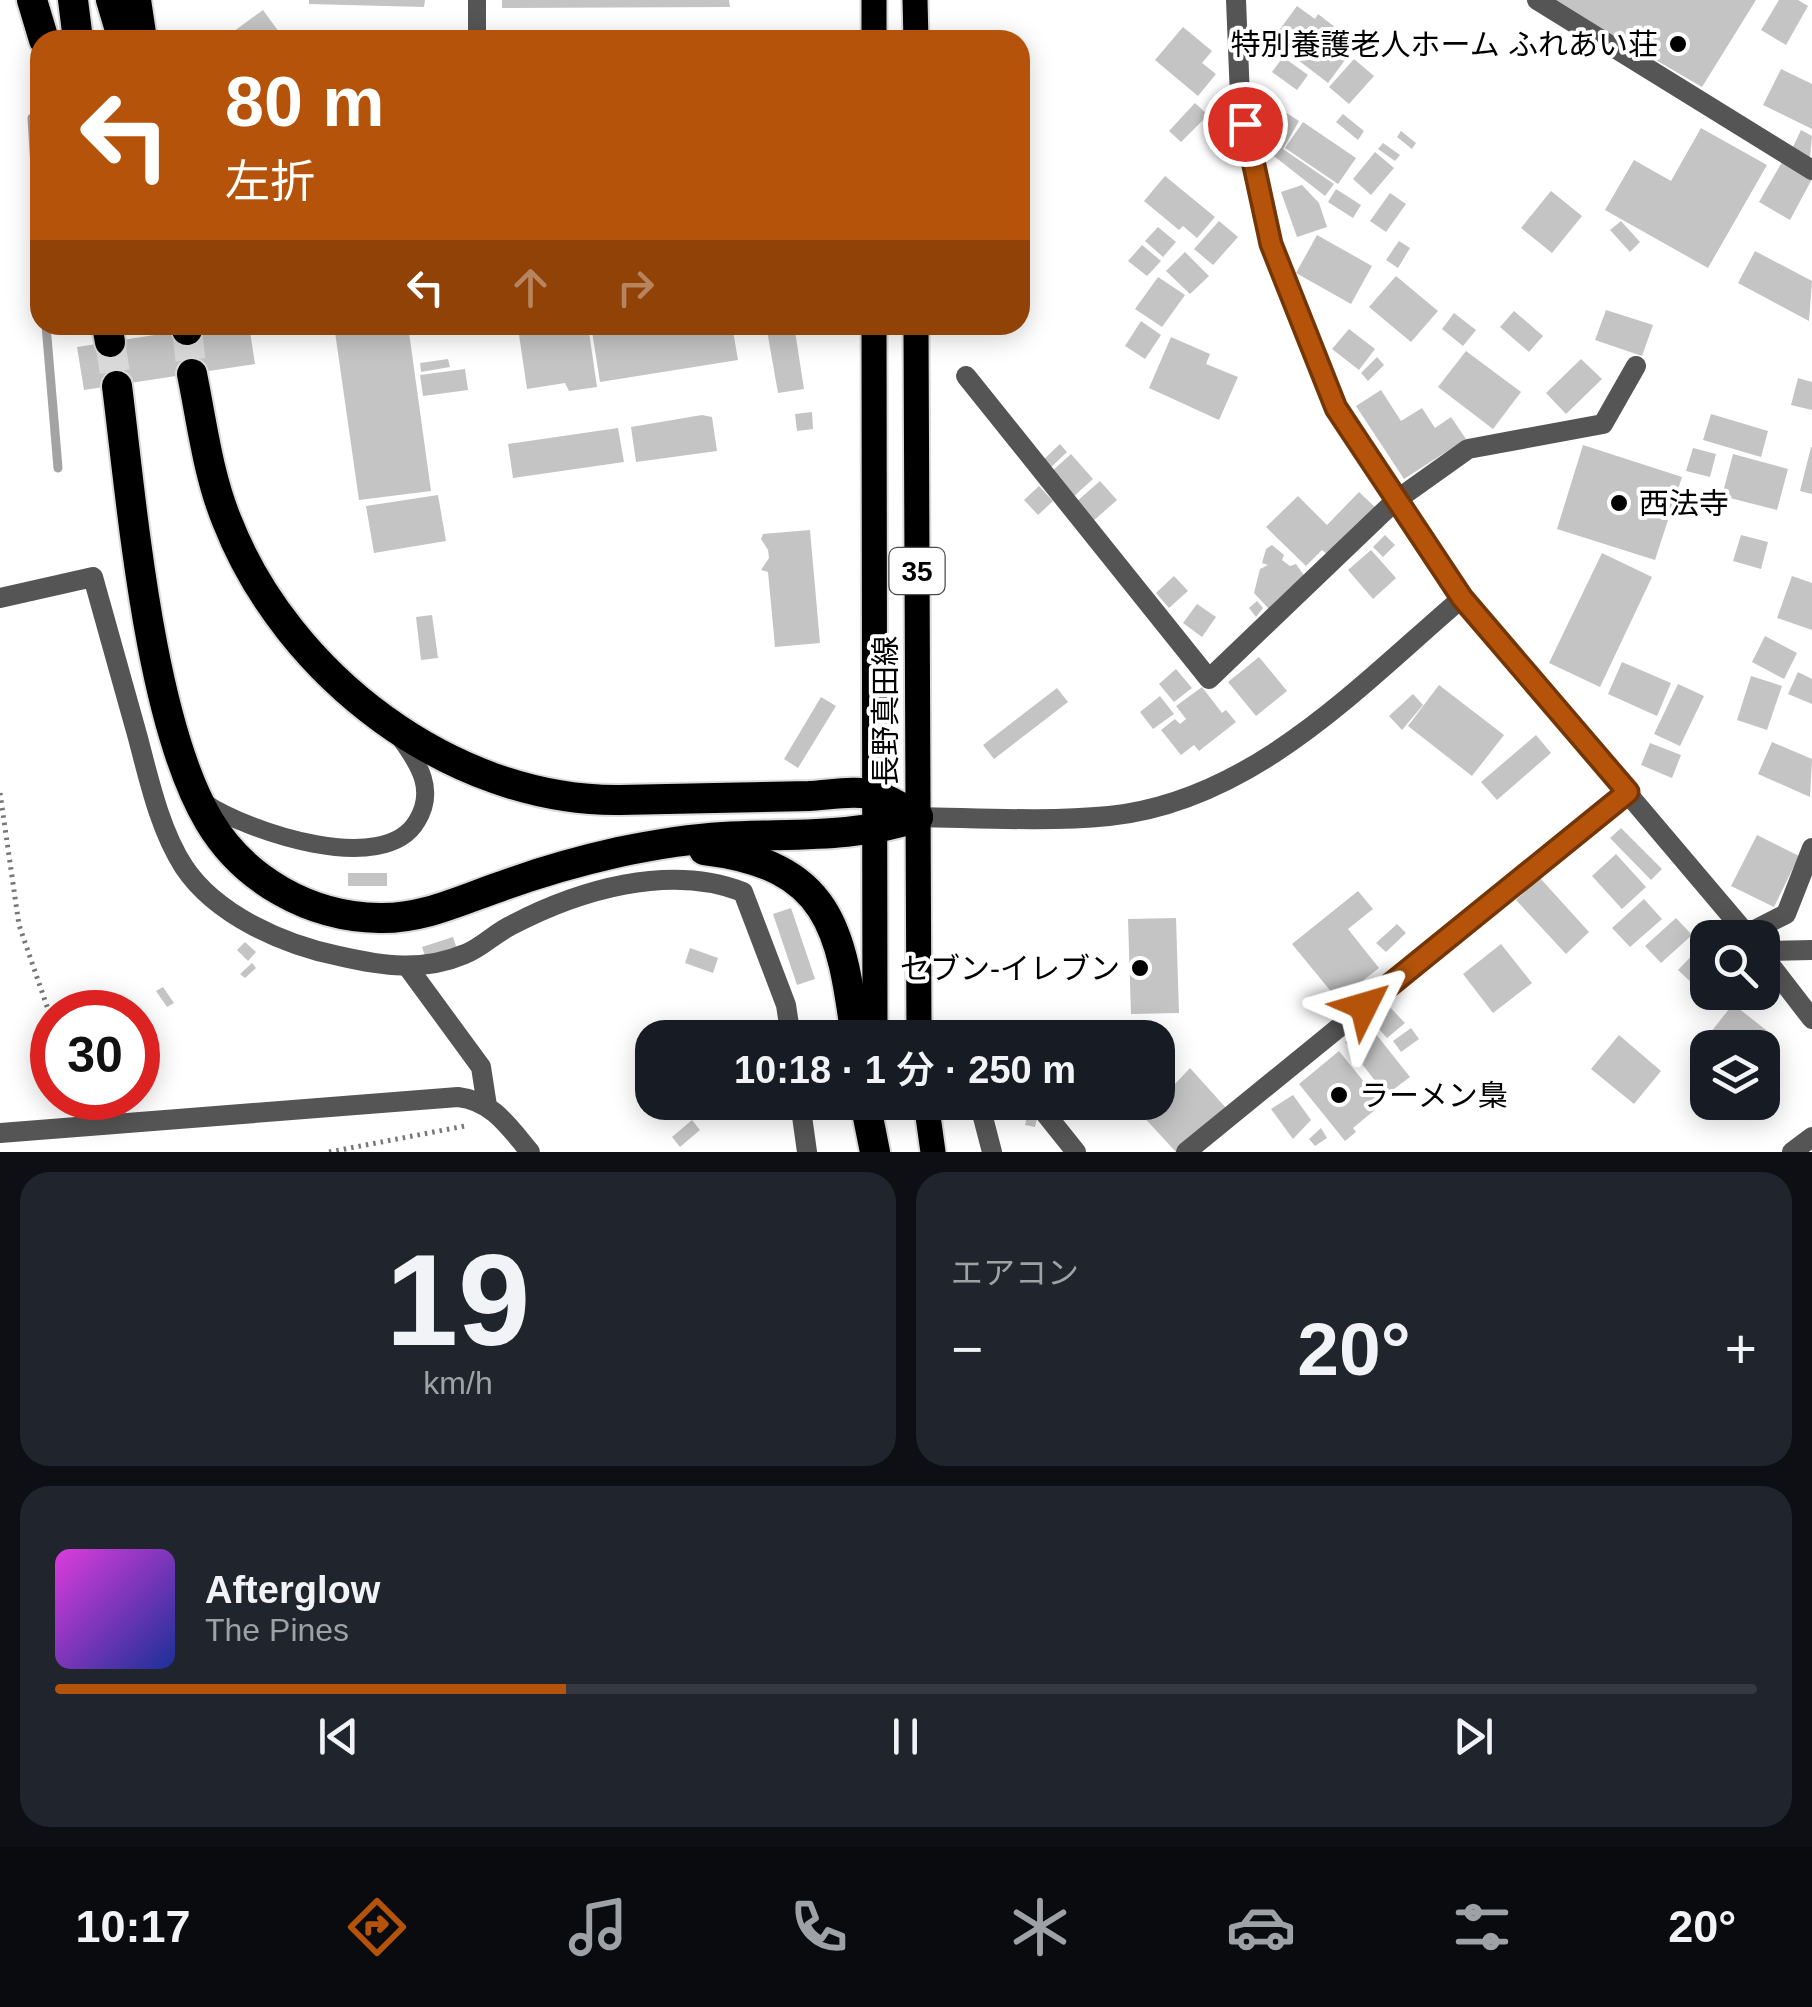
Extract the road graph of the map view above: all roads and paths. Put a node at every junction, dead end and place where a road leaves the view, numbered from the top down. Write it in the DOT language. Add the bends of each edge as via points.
graph roads {
  1 [pos="32,0"];
  2 [pos="73,0"];
  3 [pos="111,0"];
  4 [pos="136,0"];
  5 [pos="477,0"];
  6 [pos="874,0"];
  7 [pos="916,0"];
  8 [pos="1236,0"];
  9 [pos="1537,0"];
  10 [pos="41,30"];
  11 [pos="77,30"];
  12 [pos="120,30"];
  13 [pos="140,30"];
  14 [pos="476,30"];
  15 [pos="874,30"];
  16 [pos="916,30"];
  17 [pos="1812,170"];
  18 [pos="874,335"];
  19 [pos="916,335"];
  20 [pos="1636,366"];
  21 [pos="192,374"];
  22 [pos="966,376"];
  23 [pos="117,386"];
  24 [pos="1395,501"];
  25 [pos="0,598"];
  26 [pos="1462,598"];
  27 [pos="391,725"];
  28 [pos="1628,792"];
  29 [pos="0,793"];
  30 [pos="875,794"];
  31 [pos="198,798"];
  32 [pos="918,817"];
  33 [pos="875,832"];
  34 [pos="638,848"];
  35 [pos="1812,848"];
  36 [pos="1735,920"];
  37 [pos="1776,920"];
  38 [pos="1812,950"];
  39 [pos="1780,951"];
  40 [pos="407,966"];
  41 [pos="1780,976"];
  42 [pos="41,990"];
  43 [pos="1812,1019"];
  44 [pos="788,1020"];
  45 [pos="853,1020"];
  46 [pos="876,1020"];
  47 [pos="920,1020"];
  48 [pos="494,1112"];
  49 [pos="803,1120"];
  50 [pos="869,1120"];
  51 [pos="883,1120"];
  52 [pos="929,1120"];
  53 [pos="984,1120"];
  54 [pos="1050,1120"];
  55 [pos="0,1132"];
  56 [pos="1812,1137"];
  57 [pos="329,1152"];
  58 [pos="530,1152"];
  59 [pos="807,1152"];
  60 [pos="875,1152"];
  61 [pos="887,1152"];
  62 [pos="934,1152"];
  63 [pos="992,1152"];
  64 [pos="1076,1152"];
  65 [pos="1186,1152"];
  66 [pos="1792,1152"];
  1 -- 10 [label="highway"];
  2 -- 11 [label="highway"];
  3 -- 12 [label="highway"];
  4 -- 13 [label="highway"];
  5 -- 14 [label="lane"];
  6 -- 15 [label="main road"];
  7 -- 16 [label="main road"];
  8 -- 24 [label="street" via="1240,97 1271,244 1336,408"];
  9 -- 17 [label="street"];
  18 -- 30 [label="main road, 長野真田線 / 35"];
  19 -- 32 [label="main road, 長野真田線 / 35"];
  20 -- 24 [label="street" via="1603,424 1468,450"];
  21 -- 27 [label="highway" via="217,492 261,588 320,662"];
  22 -- 24 [label="street" via="1208,679"];
  23 -- 31 [label="highway" via="158,658"];
  24 -- 26 [label="street"];
  25 -- 40 [label="street" via="93,577 166,829 183,866 222,906 322,953"];
  26 -- 28 [label="street"];
  26 -- 32 [label="street" via="1303,734 1210,789 1112,816"];
  27 -- 30 [label="highway" via="474,770 566,795 614,800"];
  27 -- 31 [label="lane" via="420,766 426,798 413,830 387,846 351,848 259,830"];
  28 -- 36 [label="street"];
  28 -- 65 [label="street"];
  29 -- 42 [label="path" via="19,925"];
  30 -- 32 [label="highway"];
  30 -- 33 [label="main road, 長野真田線 / 35"];
  31 -- 34 [label="highway" via="224,842 260,878 305,903 355,916 432,912"];
  32 -- 33 [label="highway"];
  32 -- 47 [label="main road, 長野真田線 / 35"];
  33 -- 34 [label="highway" via="720,837"];
  33 -- 46 [label="main road, 長野真田線 / 35"];
  34 -- 45 [label="highway" via="751,858 798,882 831,919 840,940"];
  35 -- 37 [label="street" via="1786,914"];
  38 -- 39 [label="street"];
  40 -- 44 [label="street" via="428,968 469,953 510,926 591,894 662,879 713,880 743,892"];
  40 -- 48 [label="street" via="481,1067"];
  41 -- 43 [label="street"];
  48 -- 55 [label="street" via="458,1098"];
  48 -- 57 [label="path"];
  48 -- 58 [label="street"];
  49 -- 59 [label="street"];
  50 -- 60 [label="highway"];
  51 -- 61 [label="main road"];
  52 -- 62 [label="main road"];
  53 -- 63 [label="street"];
  54 -- 64 [label="street"];
  56 -- 66 [label="street"];
}
